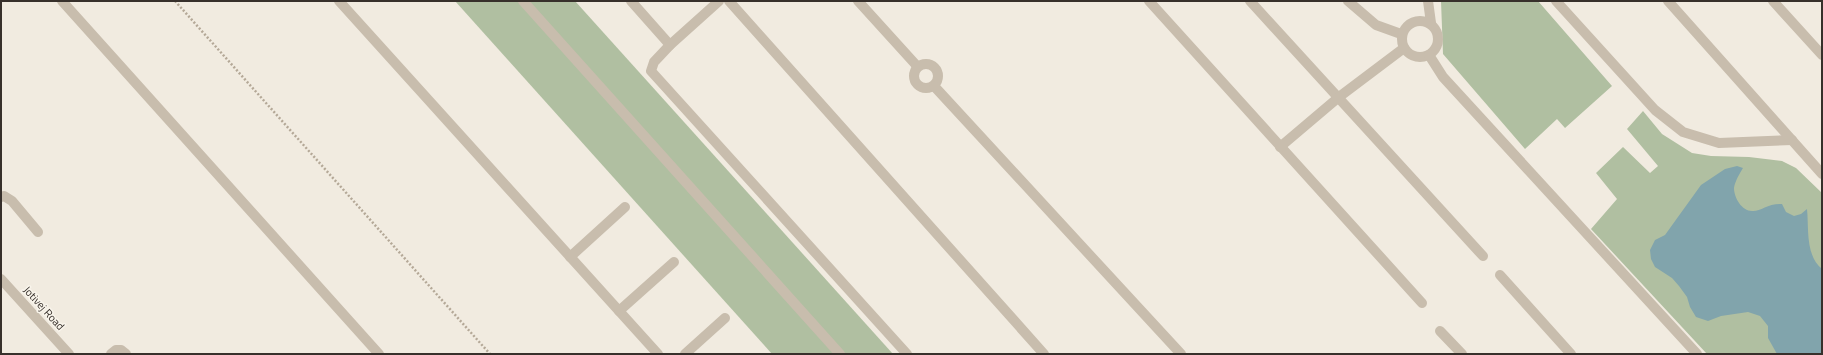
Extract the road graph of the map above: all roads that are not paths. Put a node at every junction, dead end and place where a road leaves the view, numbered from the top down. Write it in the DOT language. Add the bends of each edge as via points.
graph roads {
  1 [pos="62,1"];
  2 [pos="339,1"];
  3 [pos="523,1"];
  4 [pos="631,1"];
  5 [pos="719,1"];
  6 [pos="729,1"];
  7 [pos="858,1"];
  8 [pos="1149,1"];
  9 [pos="1250,1"];
  10 [pos="1348,1"];
  11 [pos="1428,1"];
  12 [pos="1556,1"];
  13 [pos="1668,1"];
  14 [pos="1773,1"];
  15 [pos="1431,23"];
  16 [pos="1401,34"];
  17 [pos="670,45"];
  18 [pos="1404,48"];
  19 [pos="1429,55"];
  20 [pos="1822,55"];
  21 [pos="917,66"];
  22 [pos="934,86"];
  23 [pos="1338,97"];
  24 [pos="1792,140"];
  25 [pos="1280,147"];
  26 [pos="1822,174"];
  27 [pos="1,198"];
  28 [pos="625,207"];
  29 [pos="38,232"];
  30 [pos="1482,256"];
  31 [pos="570,257"];
  32 [pos="674,262"];
  33 [pos="1500,274"];
  34 [pos="1,279"];
  35 [pos="1422,303"];
  36 [pos="619,311"];
  37 [pos="725,318"];
  38 [pos="1440,331"];
  39 [pos="69,354"];
  40 [pos="111,354"];
  41 [pos="126,354"];
  42 [pos="379,354"];
  43 [pos="658,354"];
  44 [pos="684,354"];
  45 [pos="840,354"];
  46 [pos="907,354"];
  47 [pos="1044,354"];
  48 [pos="1181,354"];
  49 [pos="1462,354"];
  50 [pos="1571,354"];
  51 [pos="1697,354"];
  1 -- 42 [label="street"];
  2 -- 31 [label="street"];
  3 -- 45 [label="street"];
  4 -- 17 [label="street"];
  5 -- 17 [label="street"];
  6 -- 47 [label="street"];
  7 -- 21 [label="street"];
  8 -- 25 [label="street"];
  9 -- 23 [label="street"];
  10 -- 16 [label="street" via="1376,25"];
  11 -- 15 [label="street"];
  12 -- 24 [label="street" via="1655,110 1683,132 1719,143"];
  13 -- 24 [label="street"];
  14 -- 20 [label="street"];
  15 -- 16 [label="street" via="1420,19 1410,22"];
  15 -- 19 [label="street" via="1438,32 1437,47"];
  16 -- 18 [label="street"];
  17 -- 46 [label="street" via="654,62 652,71"];
  18 -- 19 [label="street" via="1410,55 1420,58"];
  18 -- 23 [label="street"];
  19 -- 51 [label="street" via="1443,77"];
  21 -- 22 [label="street" via="913,76 916,85 925,89"];
  21 -- 22 [label="street" via="926,63 935,68 939,77"];
  22 -- 48 [label="street"];
  23 -- 25 [label="street"];
  23 -- 30 [label="street"];
  24 -- 26 [label="street"];
  25 -- 35 [label="street"];
  27 -- 29 [label="street" via="4,196 12,201"];
  28 -- 31 [label="street"];
  31 -- 36 [label="street"];
  32 -- 36 [label="street"];
  33 -- 50 [label="street"];
  34 -- 39 [label="street, Jotivej Road"];
  36 -- 43 [label="street"];
  37 -- 44 [label="street"];
  38 -- 49 [label="street"];
  40 -- 41 [label="street" via="121,350"];
}
